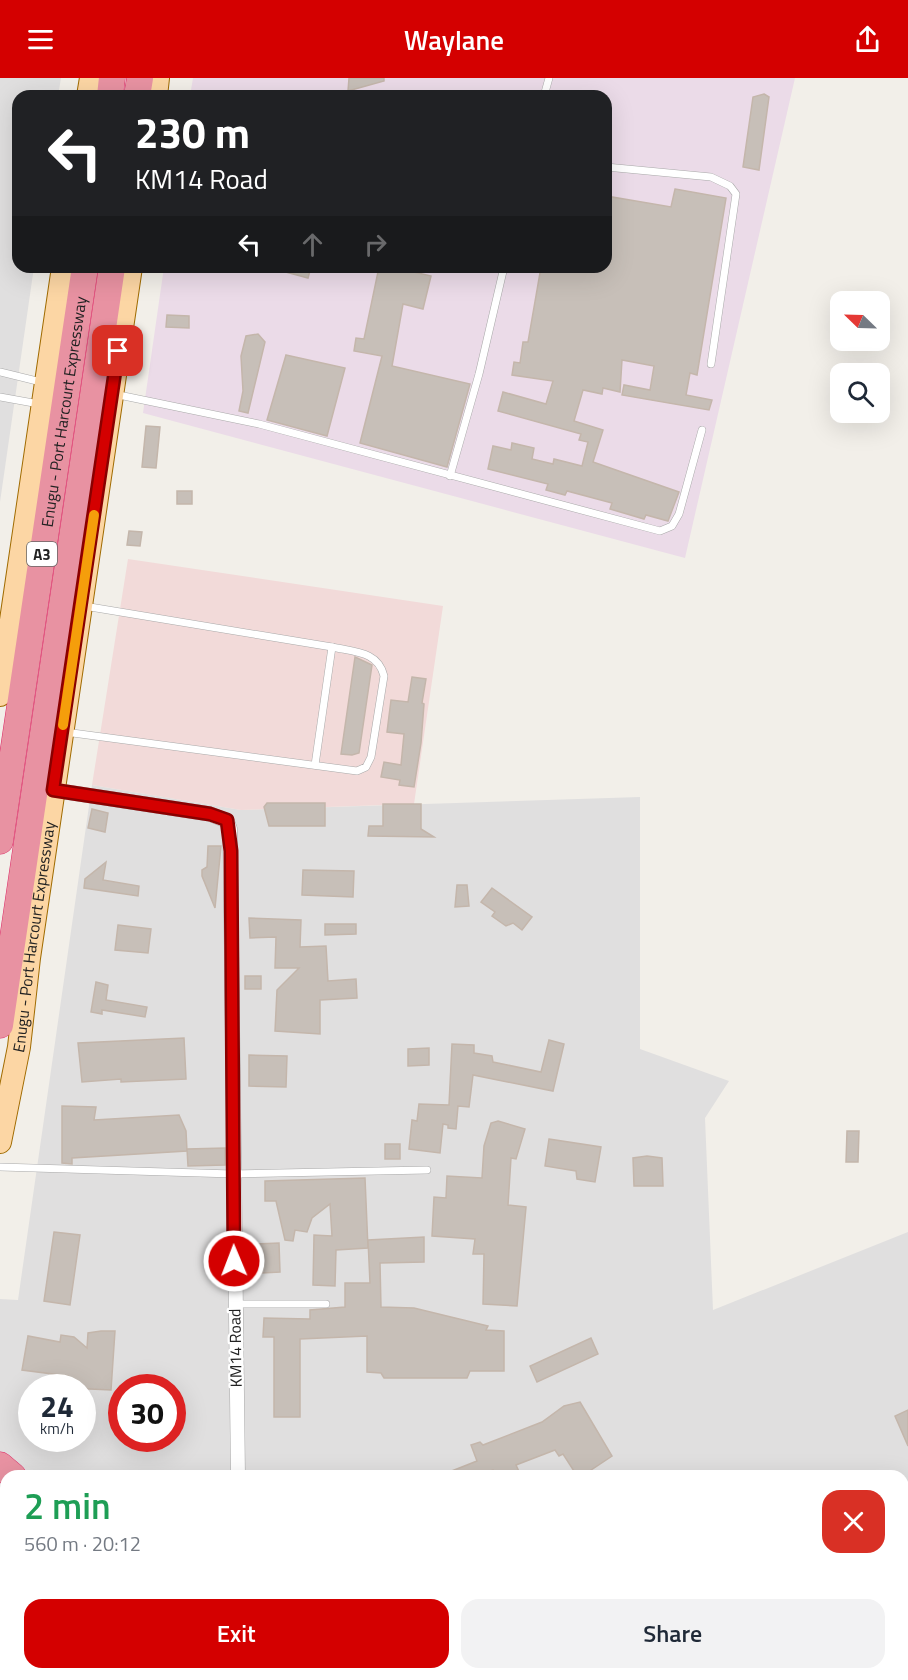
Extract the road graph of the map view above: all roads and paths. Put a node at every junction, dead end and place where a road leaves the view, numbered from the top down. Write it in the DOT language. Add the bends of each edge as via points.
graph roads {
  1 [pos="612,168"];
  2 [pos="62,273"];
  3 [pos="84,273"];
  4 [pos="111,273"];
  5 [pos="130,273"];
  6 [pos="503,273"];
  7 [pos="711,364"];
  8 [pos="0,372"];
  9 [pos="44,393"];
  10 [pos="112,393"];
  11 [pos="0,397"];
  12 [pos="702,430"];
  13 [pos="450,476"];
  14 [pos="81,605"];
  15 [pos="332,647"];
  16 [pos="0,695"];
  17 [pos="62,732"];
  18 [pos="315,765"];
  19 [pos="53,790"];
  20 [pos="0,841"];
  21 [pos="0,1025"];
  22 [pos="0,1142"];
  23 [pos="0,1167"];
  24 [pos="427,1170"];
  25 [pos="233,1174"];
  26 [pos="235,1304"];
  27 [pos="326,1304"];
  28 [pos="238,1470"];
  1 -- 7 [label="lane" via="711,177 734,190"];
  2 -- 9 [label="main road, Enugu - Port Harcourt Expressway / A3"];
  3 -- 20 [label="highway, Enugu - Port Harcourt Expressway / A3"];
  4 -- 21 [label="highway, Enugu - Port Harcourt Expressway / A3"];
  5 -- 10 [label="main road, Enugu - Port Harcourt Expressway"];
  6 -- 13 [label="lane"];
  8 -- 9 [label="lane"];
  9 -- 11 [label="lane"];
  9 -- 16 [label="main road, Enugu - Port Harcourt Expressway / A3" via="11,591"];
  10 -- 13 [label="lane" via="260,424"];
  10 -- 14 [label="main road, Enugu - Port Harcourt Expressway"];
  12 -- 13 [label="lane" via="679,514 672,526 660,531"];
  14 -- 15 [label="lane"];
  14 -- 17 [label="main road, Enugu - Port Harcourt Expressway"];
  15 -- 18 [label="lane"];
  15 -- 18 [label="lane" via="371,656 381,664 384,676 366,767 357,771"];
  17 -- 18 [label="lane"];
  17 -- 19 [label="main road, Enugu - Port Harcourt Expressway"];
  19 -- 22 [label="main road, Enugu - Port Harcourt Expressway" via="19,1047"];
  19 -- 25 [label="street, KM14 Road" via="210,814 227,820 231,851"];
  23 -- 25 [label="lane"];
  24 -- 25 [label="lane"];
  25 -- 26 [label="street, KM14 Road"];
  26 -- 27 [label="lane"];
  26 -- 28 [label="street, KM14 Road"];
}
